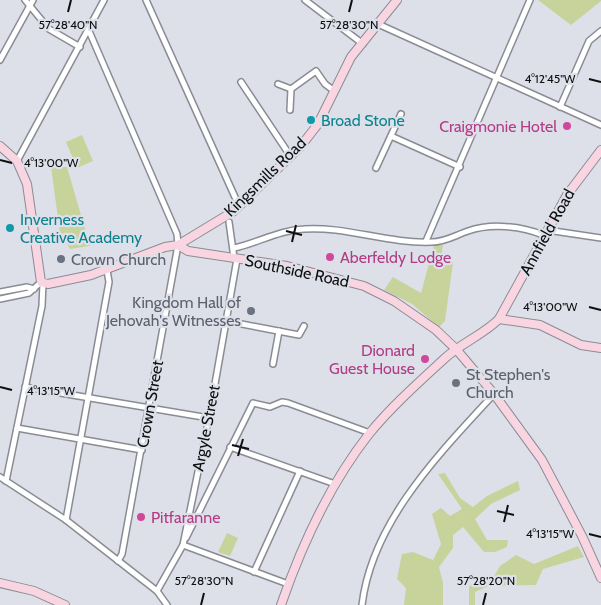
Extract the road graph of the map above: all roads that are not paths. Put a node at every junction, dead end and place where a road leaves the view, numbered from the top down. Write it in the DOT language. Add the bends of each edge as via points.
graph roads {
  1 [pos="24,0"];
  2 [pos="33,0"];
  3 [pos="104,0"];
  4 [pos="146,0"];
  5 [pos="305,0"];
  6 [pos="397,0"];
  7 [pos="530,0"];
  8 [pos="29,6"];
  9 [pos="378,24"];
  10 [pos="89,31"];
  11 [pos="601,31"];
  12 [pos="363,44"];
  13 [pos="80,47"];
  14 [pos="0,60"];
  15 [pos="497,78"];
  16 [pos="241,82"];
  17 [pos="278,84"];
  18 [pos="290,89"];
  19 [pos="334,90"];
  20 [pos="560,106"];
  21 [pos="290,110"];
  22 [pos="401,114"];
  23 [pos="601,124"];
  24 [pos="390,136"];
  25 [pos="0,146"];
  26 [pos="601,150"];
  27 [pos="290,157"];
  28 [pos="16,161"];
  29 [pos="460,167"];
  30 [pos="376,168"];
  31 [pos="239,206"];
  32 [pos="229,222"];
  33 [pos="544,233"];
  34 [pos="601,238"];
  35 [pos="426,241"];
  36 [pos="178,245"];
  37 [pos="234,248"];
  38 [pos="236,258"];
  39 [pos="106,270"];
  40 [pos="42,282"];
  41 [pos="34,290"];
  42 [pos="0,292"];
  43 [pos="0,299"];
  44 [pos="499,319"];
  45 [pos="226,321"];
  46 [pos="304,326"];
  47 [pos="279,331"];
  48 [pos="456,349"];
  49 [pos="600,350"];
  50 [pos="273,364"];
  51 [pos="25,387"];
  52 [pos="494,394"];
  53 [pos="88,398"];
  54 [pos="149,408"];
  55 [pos="209,418"];
  56 [pos="17,428"];
  57 [pos="370,433"];
  58 [pos="81,439"];
  59 [pos="230,447"];
  60 [pos="142,450"];
  61 [pos="300,471"];
  62 [pos="0,477"];
  63 [pos="6,482"];
  64 [pos="335,484"];
  65 [pos="66,520"];
  66 [pos="183,545"];
  67 [pos="118,561"];
  68 [pos="254,572"];
  69 [pos="601,578"];
  70 [pos="0,583"];
  71 [pos="288,584"];
  72 [pos="157,590"];
  73 [pos="65,605"];
  74 [pos="167,605"];
  75 [pos="281,605"];
  76 [pos="362,605"];
  1 -- 8 [label="street"];
  2 -- 8 [label="street"];
  3 -- 10 [label="street"];
  4 -- 31 [label="street"];
  5 -- 12 [label="street"];
  6 -- 9 [label="street, Kingsmills Road"];
  7 -- 15 [label="street"];
  8 -- 13 [label="street" via="49,29"];
  8 -- 14 [label="street"];
  9 -- 12 [label="street, Kingsmills Road"];
  9 -- 15 [label="street"];
  10 -- 13 [label="street"];
  10 -- 36 [label="street" via="172,221"];
  11 -- 20 [label="street" via="589,41"];
  12 -- 19 [label="street, Kingsmills Road" via="351,57"];
  13 -- 28 [label="street"];
  15 -- 20 [label="street"];
  15 -- 29 [label="street"];
  16 -- 27 [label="street"];
  17 -- 18 [label="street"];
  18 -- 19 [label="street" via="316,70 325,84"];
  18 -- 21 [label="street"];
  19 -- 27 [label="street, Kingsmills Road" via="318,124"];
  20 -- 23 [label="street"];
  22 -- 24 [label="street"];
  24 -- 29 [label="street"];
  24 -- 30 [label="street"];
  25 -- 28 [label="street"];
  26 -- 33 [label="street, Annfield Road" via="567,194"];
  27 -- 31 [label="street, Kingsmills Road"];
  28 -- 40 [label="street" via="27,184"];
  29 -- 35 [label="street"];
  31 -- 36 [label="street, Kingsmills Road"];
  32 -- 37 [label="street, Argyle Street"];
  33 -- 34 [label="street"];
  33 -- 35 [label="street" via="486,228 470,230 445,240"];
  33 -- 44 [label="street, Annfield Road"];
  35 -- 37 [label="street" via="390,241 304,229"];
  36 -- 38 [label="street, Southside Road" via="188,251"];
  36 -- 39 [label="street, Kingsmills Road" via="164,247"];
  36 -- 54 [label="street, Crown Street"];
  37 -- 38 [label="street, Argyle Street"];
  38 -- 45 [label="street, Argyle Street"];
  38 -- 48 [label="street, Southside Road" via="304,270 364,286 420,318"];
  39 -- 40 [label="street, Kingsmills Road" via="77,278"];
  39 -- 53 [label="street" via="109,282"];
  40 -- 41 [label="street"];
  40 -- 51 [label="street" via="42,306"];
  41 -- 42 [label="street" via="22,288"];
  41 -- 43 [label="street"];
  44 -- 48 [label="street"];
  44 -- 49 [label="street" via="540,325"];
  45 -- 47 [label="street"];
  45 -- 55 [label="street, Argyle Street"];
  46 -- 47 [label="street" via="299,335"];
  47 -- 50 [label="street"];
  48 -- 52 [label="street, Southside Road"];
  48 -- 57 [label="street"];
  51 -- 53 [label="street"];
  51 -- 56 [label="street"];
  52 -- 69 [label="street, Southside Road" via="542,460"];
  52 -- 76 [label="street" via="406,498 390,524 370,571"];
  53 -- 54 [label="street"];
  53 -- 58 [label="street"];
  54 -- 55 [label="street"];
  54 -- 60 [label="street, Crown Street"];
  55 -- 66 [label="street, Argyle Street"];
  56 -- 58 [label="street"];
  56 -- 63 [label="street"];
  57 -- 59 [label="street" via="288,403 270,407 253,403"];
  57 -- 64 [label="street"];
  58 -- 60 [label="street"];
  58 -- 65 [label="street"];
  59 -- 61 [label="street"];
  59 -- 66 [label="street"];
  60 -- 67 [label="street, Crown Street"];
  61 -- 64 [label="street"];
  61 -- 68 [label="street"];
  62 -- 63 [label="street"];
  63 -- 65 [label="street"];
  64 -- 71 [label="street" via="301,550"];
  65 -- 67 [label="street"];
  66 -- 68 [label="street"];
  66 -- 72 [label="street, Argyle Street"];
  67 -- 72 [label="street"];
  68 -- 71 [label="street"];
  70 -- 73 [label="street" via="34,591"];
  71 -- 75 [label="street"];
  72 -- 74 [label="street"];
}
